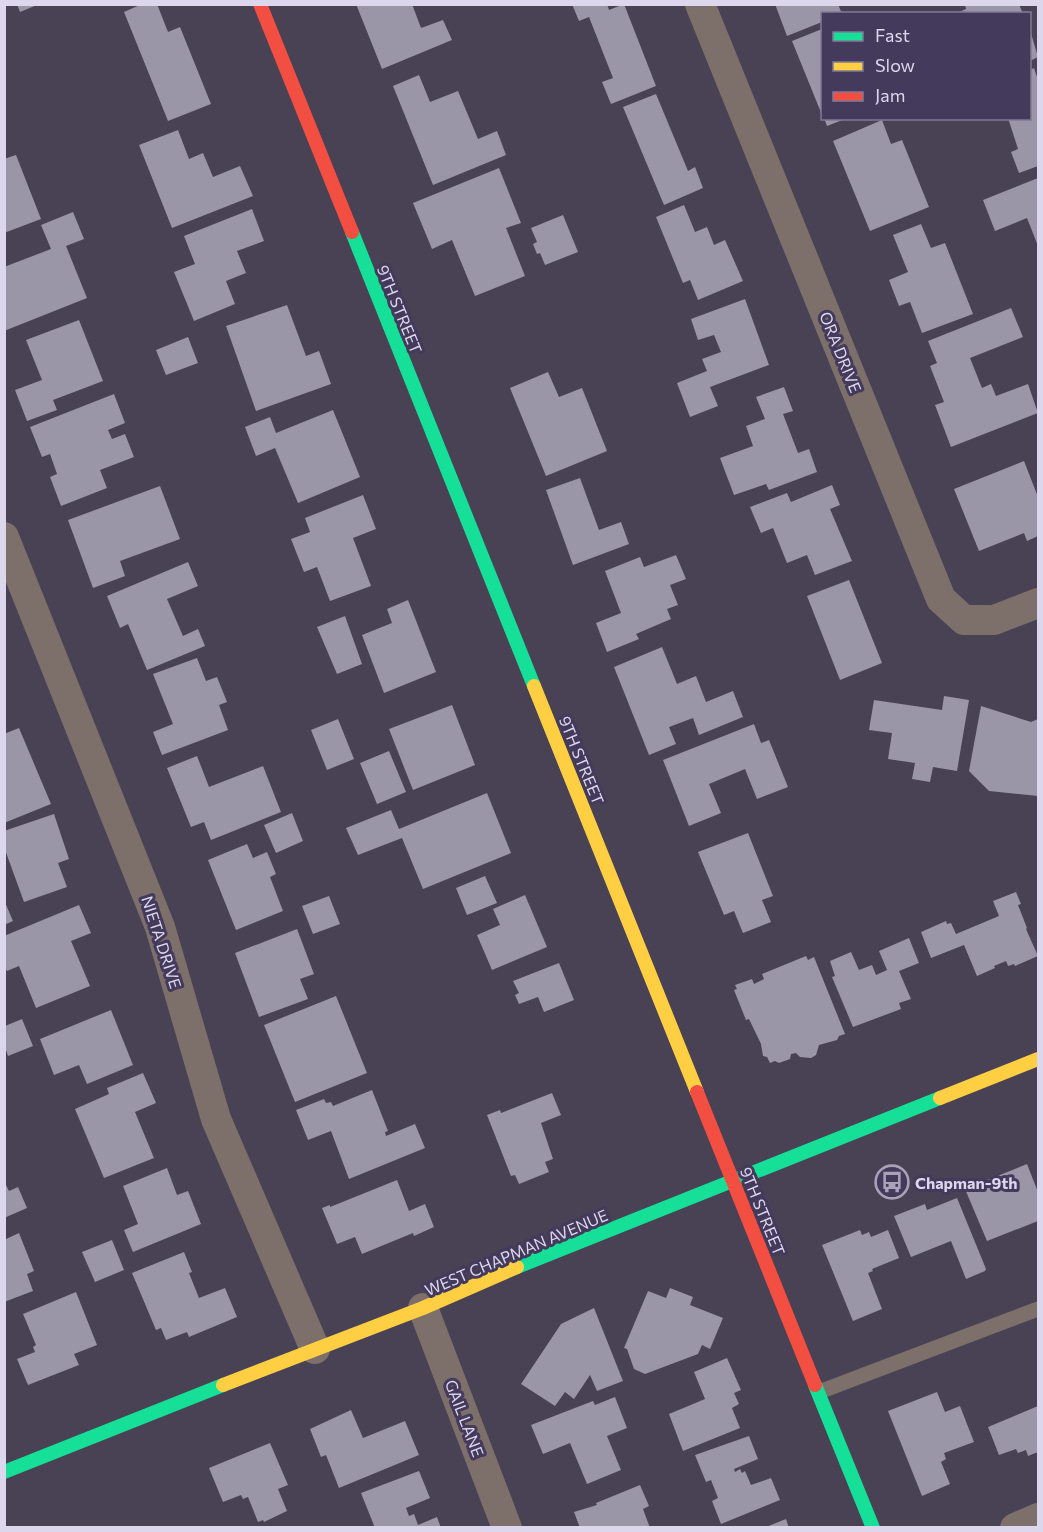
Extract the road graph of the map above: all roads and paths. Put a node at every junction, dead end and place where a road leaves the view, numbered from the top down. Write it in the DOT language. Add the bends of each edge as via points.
graph roads {
  1 [pos="260,4"];
  2 [pos="700,4"];
  3 [pos="4,537"];
  4 [pos="1038,603"];
  5 [pos="1038,1059"];
  6 [pos="734,1181"];
  7 [pos="423,1308"];
  8 [pos="1038,1309"];
  9 [pos="315,1349"];
  10 [pos="819,1392"];
  11 [pos="4,1472"];
  12 [pos="1038,1518"];
  13 [pos="507,1527"];
  14 [pos="873,1527"];
  15 [pos="1015,1527"];
  1 -- 6 [label="street, 9TH STREET"];
  2 -- 4 [label="street, ORA DRIVE" via="941,599 964,620 994,620"];
  3 -- 9 [label="street, NIETA DRIVE" via="160,927 216,1119"];
  5 -- 6 [label="street, WEST CHAPMAN AVENUE"];
  6 -- 7 [label="street, WEST CHAPMAN AVENUE"];
  6 -- 10 [label="street, 9TH STREET"];
  7 -- 9 [label="street, WEST CHAPMAN AVENUE"];
  7 -- 13 [label="street, GAIL LANE"];
  8 -- 10 [label="lane"];
  9 -- 11 [label="street, WEST CHAPMAN AVENUE"];
  10 -- 14 [label="street, 9TH STREET"];
  12 -- 15 [label="street"];
}
